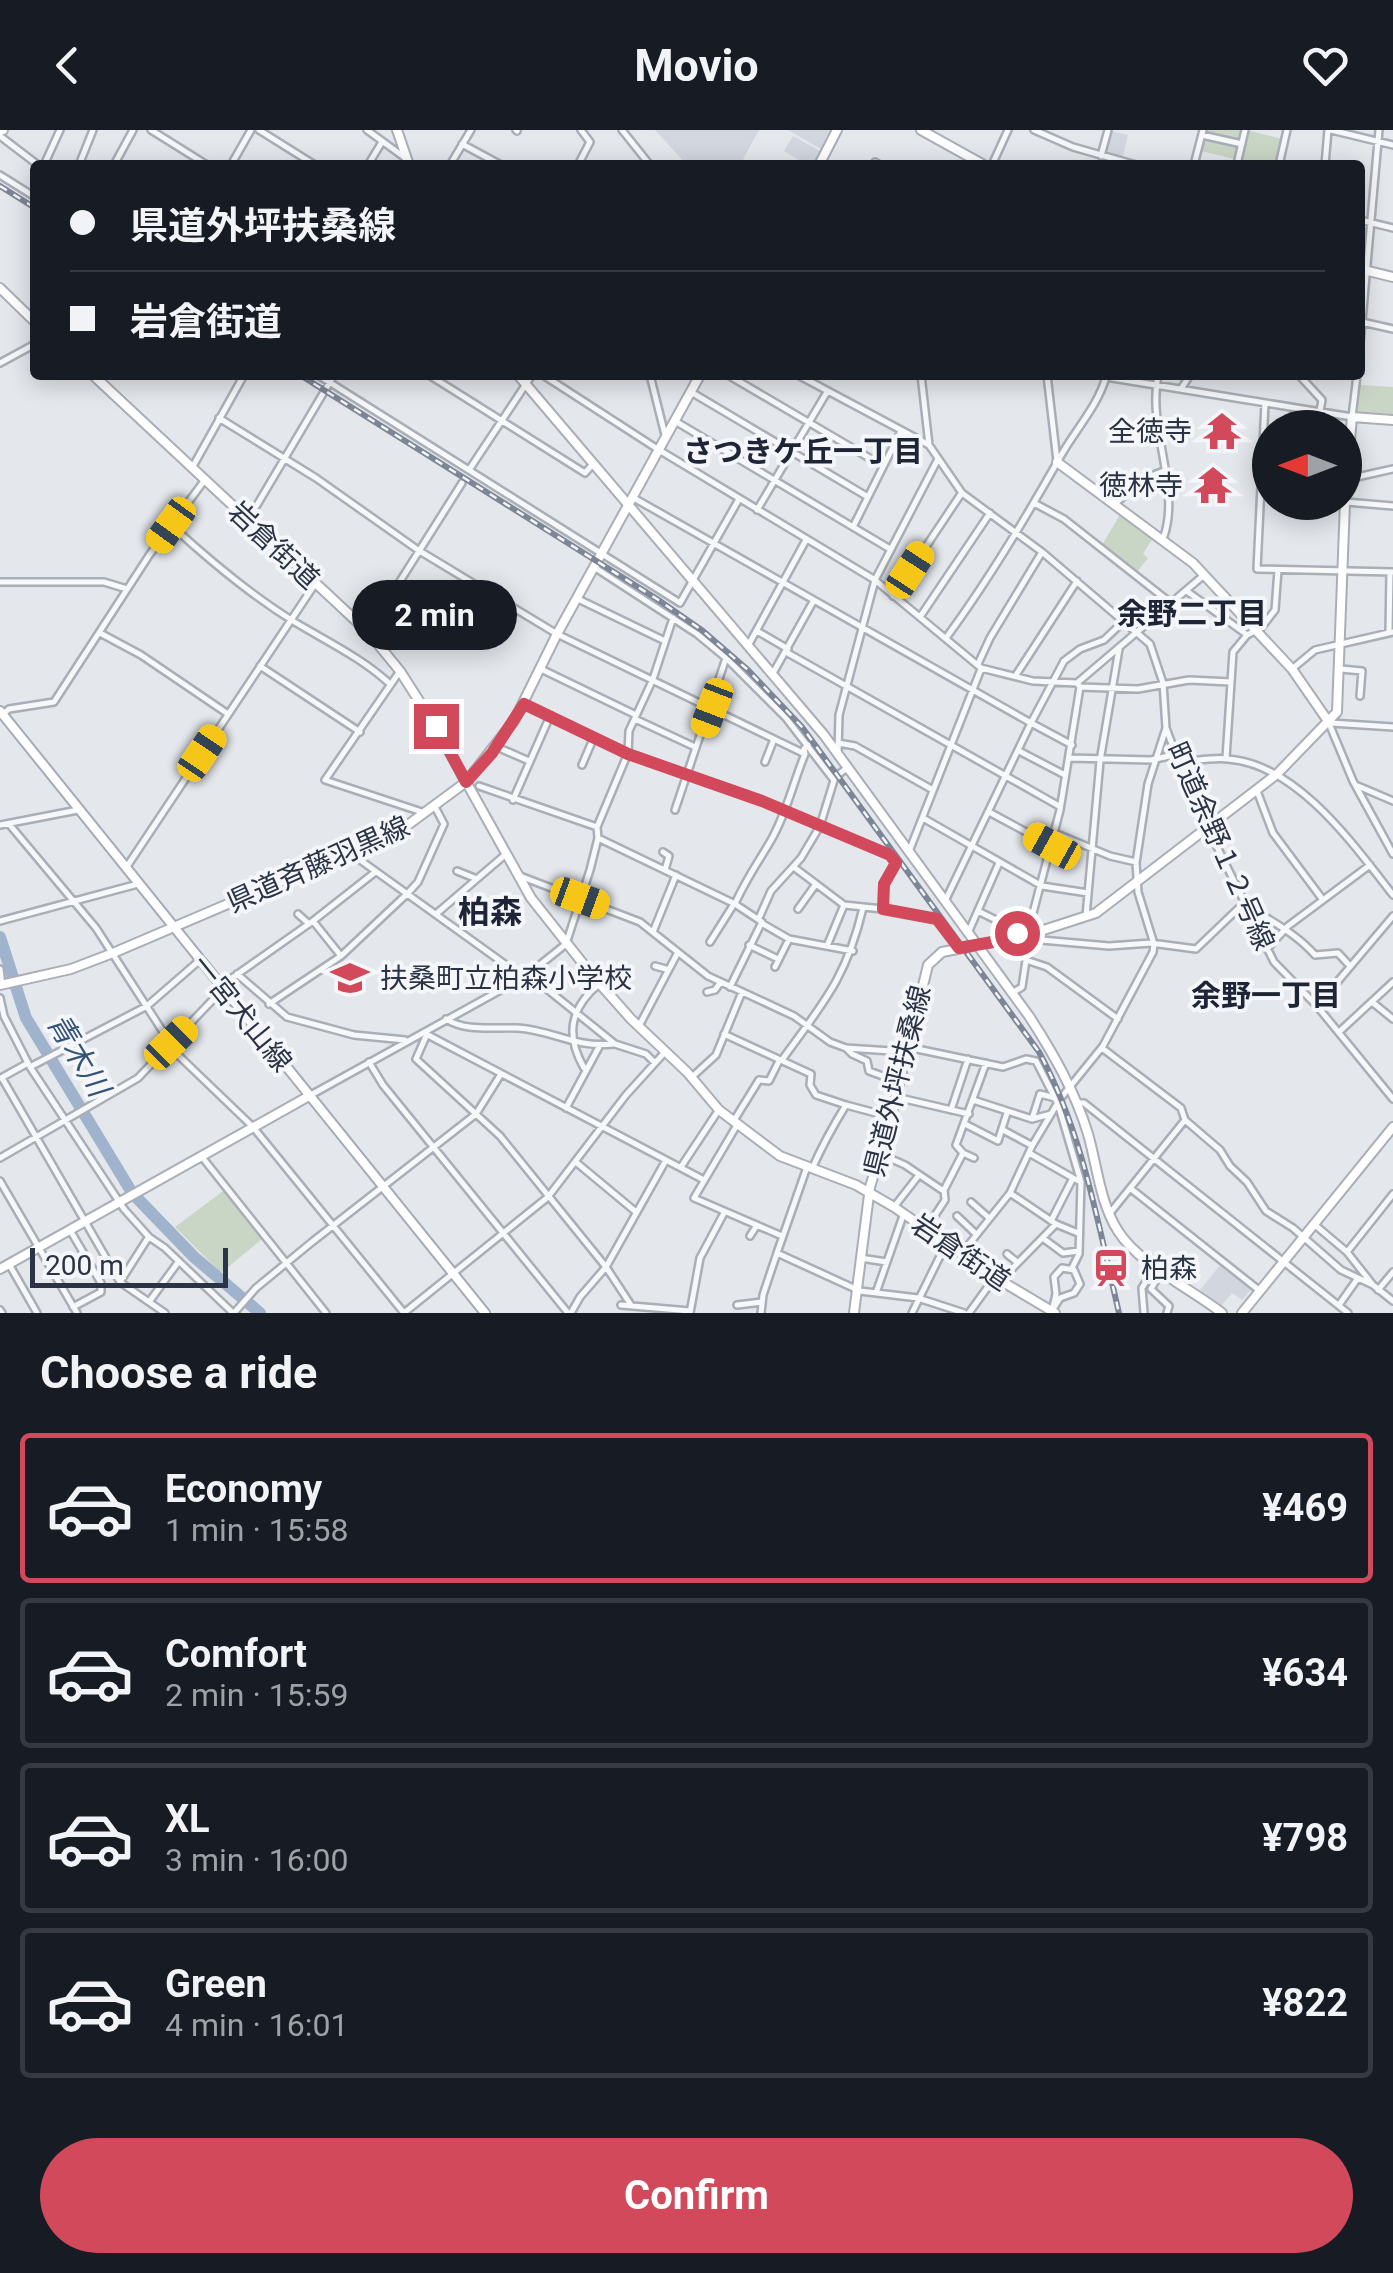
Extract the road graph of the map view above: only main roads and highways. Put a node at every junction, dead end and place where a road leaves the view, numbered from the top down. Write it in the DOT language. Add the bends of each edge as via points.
graph roads {
  1 [pos="397,130"];
  2 [pos="836,130"];
  3 [pos="921,130"];
  4 [pos="407,160"];
  5 [pos="821,160"];
  6 [pos="975,160"];
  7 [pos="1365,270"];
  8 [pos="1393,277"];
  9 [pos="0,288"];
  10 [pos="30,317"];
  11 [pos="98,380"];
  12 [pos="530,380"];
  13 [pos="697,380"];
  14 [pos="1362,418"];
  15 [pos="1393,420"];
  16 [pos="1057,462"];
  17 [pos="631,500"];
  18 [pos="1344,520"];
  19 [pos="2,713"];
  20 [pos="1328,721"];
  21 [pos="466,782"];
  22 [pos="174,928"];
  23 [pos="976,945"];
  24 [pos="1,985"];
  25 [pos="309,1096"];
  26 [pos="1393,1127"];
  27 [pos="870,1192"];
  28 [pos="4,1266"];
  29 [pos="1052,1312"];
  30 [pos="485,1313"];
  31 [pos="854,1313"];
  32 [pos="1222,1313"];
  33 [pos="1242,1313"];
  1 -- 4 [label="main road"];
  2 -- 5 [label="main road"];
  3 -- 6 [label="main road"];
  7 -- 8 [label="main road"];
  9 -- 10 [label="main road"];
  11 -- 21 [label="main road, 岩倉街道" via="368,632 436,726"];
  12 -- 17 [label="main road"];
  13 -- 17 [label="main road, 県道斉藤羽黒線"];
  14 -- 15 [label="main road"];
  16 -- 20 [label="main road" via="1204,574 1292,669"];
  17 -- 21 [label="main road, 県道斉藤羽黒線" via="524,704"];
  17 -- 23 [label="main road" via="838,754"];
  18 -- 20 [label="main road" via="1340,705"];
  19 -- 22 [label="main road, 一宮犬山線"];
  20 -- 23 [label="main road" via="1278,774 1086,919"];
  21 -- 22 [label="main road, 県道斉藤羽黒線" via="401,830"];
  21 -- 27 [label="main road, 県道外坪扶桑線" via="566,944 718,1110 780,1156"];
  22 -- 24 [label="main road, 県道斉藤羽黒線" via="70,969"];
  22 -- 25 [label="main road, 一宮犬山線"];
  23 -- 27 [label="main road, 県道外坪扶桑線" via="938,954 928,965"];
  23 -- 32 [label="main road" via="1043,1037 1070,1087 1123,1238"];
  25 -- 28 [label="main road"];
  25 -- 30 [label="main road, 一宮犬山線"];
  26 -- 33 [label="main road"];
  27 -- 29 [label="main road, 岩倉街道"];
  27 -- 31 [label="main road"];
}
